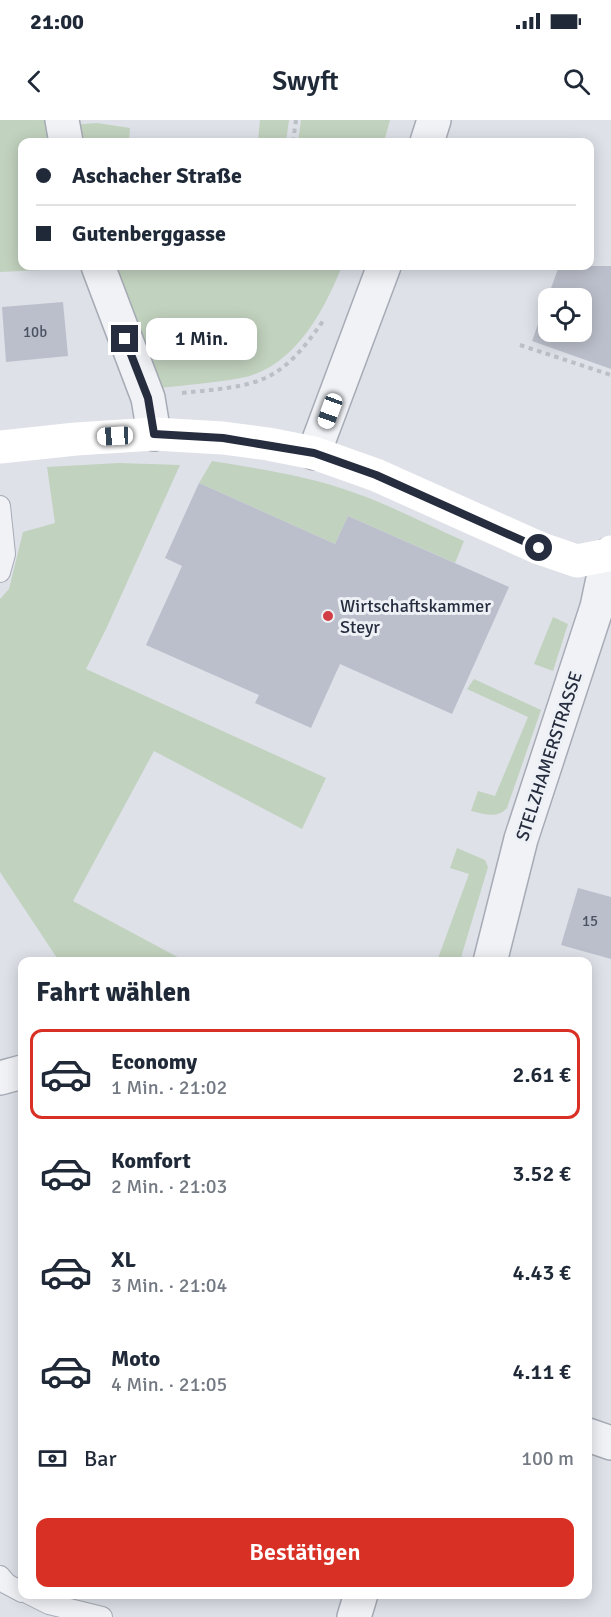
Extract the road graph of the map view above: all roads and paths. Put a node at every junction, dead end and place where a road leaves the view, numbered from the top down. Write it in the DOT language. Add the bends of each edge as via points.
graph roads {
  1 [pos="62,120"];
  2 [pos="296,120"];
  3 [pos="434,120"];
  4 [pos="65,138"];
  5 [pos="294,138"];
  6 [pos="428,138"];
  7 [pos="100,270"];
  8 [pos="383,270"];
  9 [pos="330,310"];
  10 [pos="520,345"];
  11 [pos="611,375"];
  12 [pos="148,398"];
  13 [pos="154,434"];
  14 [pos="0,447"];
  15 [pos="314,453"];
  16 [pos="0,506"];
  17 [pos="610,557"];
  18 [pos="0,572"];
  19 [pos="491,957"];
  20 [pos="18,1073"];
  21 [pos="0,1078"];
  22 [pos="592,1437"];
  23 [pos="611,1443"];
  24 [pos="0,1576"];
  25 [pos="18,1590"];
  26 [pos="39,1599"];
  27 [pos="359,1599"];
  28 [pos="102,1617"];
  29 [pos="354,1617"];
  1 -- 4 [label="street"];
  2 -- 5 [label="path"];
  3 -- 6 [label="street"];
  7 -- 12 [label="street"];
  8 -- 15 [label="street"];
  9 -- 12 [label="path" via="307,344 265,380 242,387"];
  10 -- 11 [label="path"];
  12 -- 13 [label="street"];
  13 -- 14 [label="street"];
  13 -- 15 [label="street" via="223,438"];
  15 -- 17 [label="street" via="376,475 539,548 577,561"];
  16 -- 18 [label="lane" via="5,554"];
  17 -- 19 [label="street, STELZHAMERSTRASSE" via="521,839"];
  20 -- 21 [label="street"];
  22 -- 23 [label="street"];
  24 -- 25 [label="lane"];
  26 -- 28 [label="lane"];
  27 -- 29 [label="street"];
}
